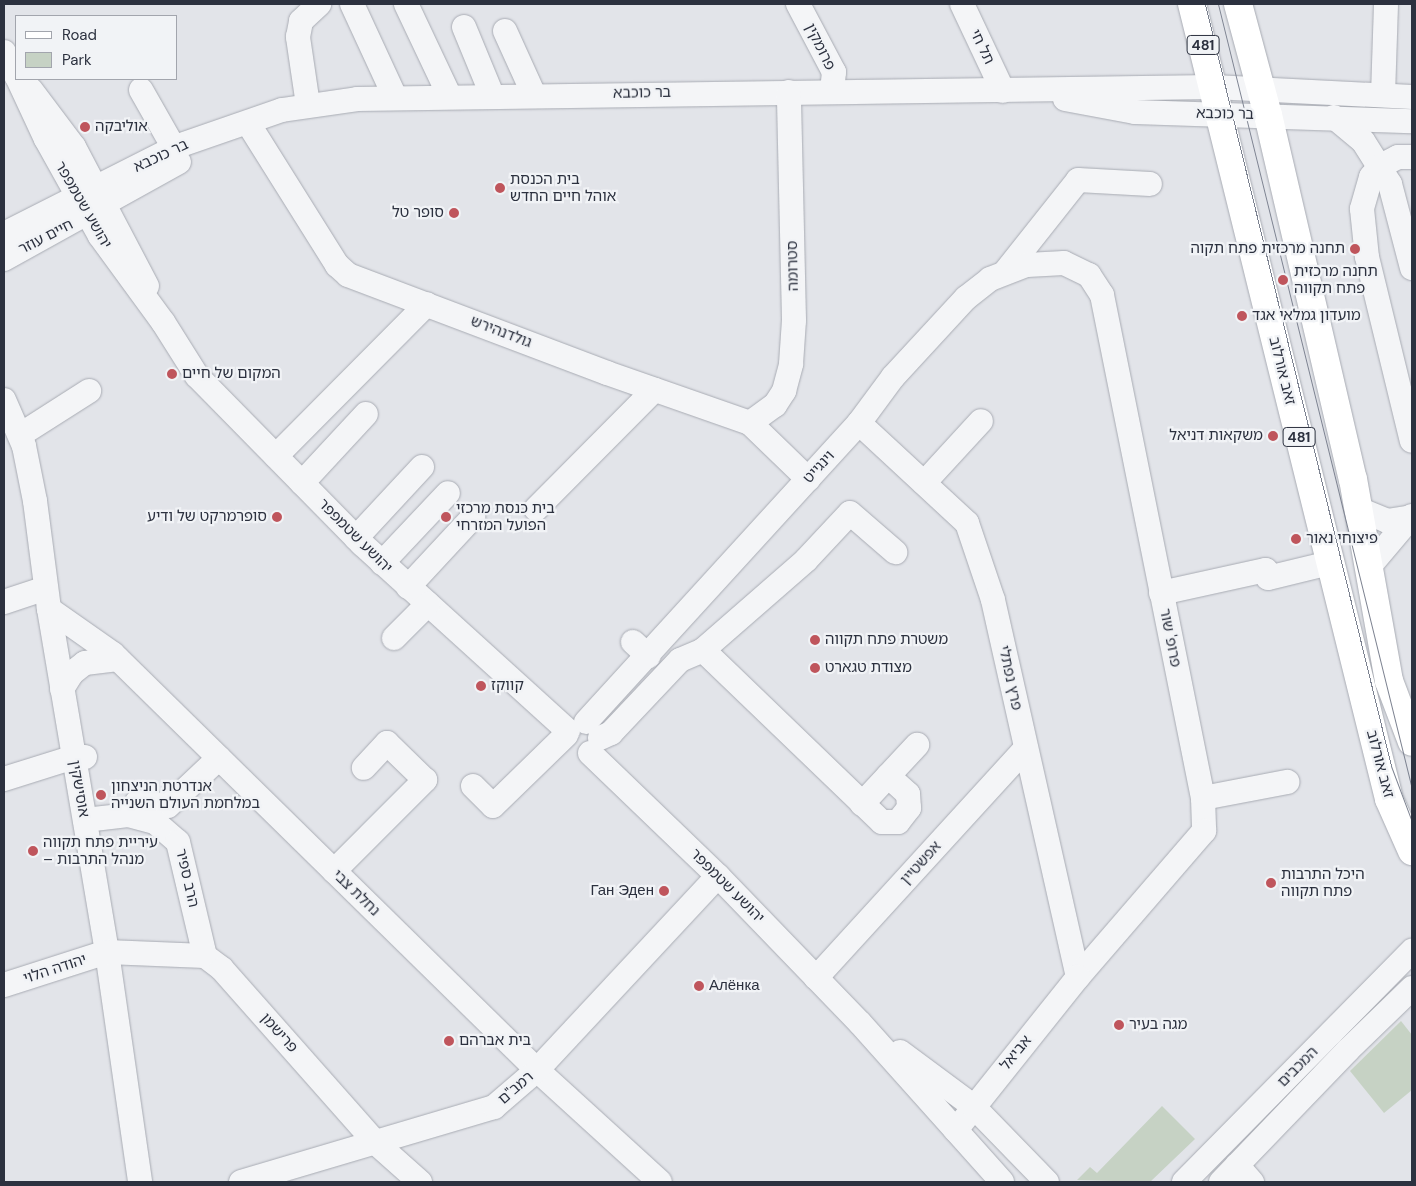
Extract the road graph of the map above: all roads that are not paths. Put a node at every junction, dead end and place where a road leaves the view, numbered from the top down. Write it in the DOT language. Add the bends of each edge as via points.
graph roads {
  1 [pos="319,4"];
  2 [pos="352,4"];
  3 [pos="406,4"];
  4 [pos="798,4"];
  5 [pos="962,4"];
  6 [pos="1192,4"];
  7 [pos="1238,4"];
  8 [pos="1386,4"];
  9 [pos="464,27"];
  10 [pos="505,32"];
  11 [pos="20,80"];
  12 [pos="1214,87"];
  13 [pos="1260,89"];
  14 [pos="141,90"];
  15 [pos="832,91"];
  16 [pos="1003,91"];
  17 [pos="1040,91"];
  18 [pos="789,92"];
  19 [pos="534,94"];
  20 [pos="448,95"];
  21 [pos="492,95"];
  22 [pos="1383,96"];
  23 [pos="395,97"];
  24 [pos="1412,97"];
  25 [pos="308,105"];
  26 [pos="1220,114"];
  27 [pos="1268,115"];
  28 [pos="1334,117"];
  29 [pos="1412,121"];
  30 [pos="248,123"];
  31 [pos="174,148"];
  32 [pos="1412,157"];
  33 [pos="1380,166"];
  34 [pos="1150,184"];
  35 [pos="92,201"];
  36 [pos="65,228"];
  37 [pos="4,234"];
  38 [pos="100,236"];
  39 [pos="4,259"];
  40 [pos="1077,267"];
  41 [pos="1412,268"];
  42 [pos="1006,271"];
  43 [pos="427,304"];
  44 [pos="163,322"];
  45 [pos="86,387"];
  46 [pos="650,388"];
  47 [pos="4,400"];
  48 [pos="366,414"];
  49 [pos="981,421"];
  50 [pos="750,423"];
  51 [pos="860,423"];
  52 [pos="18,430"];
  53 [pos="1412,441"];
  54 [pos="276,456"];
  55 [pos="422,467"];
  56 [pos="808,479"];
  57 [pos="302,483"];
  58 [pos="924,483"];
  59 [pos="448,494"];
  60 [pos="533,506"];
  61 [pos="1358,509"];
  62 [pos="1412,516"];
  63 [pos="474,517"];
  64 [pos="356,538"];
  65 [pos="895,552"];
  66 [pos="382,563"];
  67 [pos="1330,563"];
  68 [pos="1375,582"];
  69 [pos="408,587"];
  70 [pos="1161,593"];
  71 [pos="47,599"];
  72 [pos="4,602"];
  73 [pos="428,604"];
  74 [pos="394,638"];
  75 [pos="703,650"];
  76 [pos="118,659"];
  77 [pos="62,688"];
  78 [pos="582,736"];
  79 [pos="1412,742"];
  80 [pos="917,745"];
  81 [pos="1025,749"];
  82 [pos="79,757"];
  83 [pos="219,758"];
  84 [pos="364,768"];
  85 [pos="888,776"];
  86 [pos="4,779"];
  87 [pos="1287,782"];
  88 [pos="474,786"];
  89 [pos="1203,798"];
  90 [pos="137,802"];
  91 [pos="862,804"];
  92 [pos="85,820"];
  93 [pos="1412,851"];
  94 [pos="334,871"];
  95 [pos="718,876"];
  96 [pos="1412,951"];
  97 [pos="107,952"];
  98 [pos="205,956"];
  99 [pos="1078,977"];
  100 [pos="816,978"];
  101 [pos="4,985"];
  102 [pos="1412,988"];
  103 [pos="860,1023"];
  104 [pos="538,1070"];
  105 [pos="973,1106"];
  106 [pos="350,1113"];
  107 [pos="956,1130"];
  108 [pos="416,1131"];
  109 [pos="376,1143"];
  110 [pos="333,1156"];
  111 [pos="403,1166"];
  112 [pos="1245,1174"];
  113 [pos="140,1182"];
  114 [pos="241,1182"];
  115 [pos="420,1182"];
  116 [pos="660,1182"];
  117 [pos="1002,1182"];
  118 [pos="1047,1182"];
  119 [pos="1184,1182"];
  120 [pos="1221,1182"];
  1 -- 25 [label="street" via="294,21"];
  2 -- 23 [label="street"];
  3 -- 20 [label="street"];
  4 -- 15 [label="street, פרומקין" via="834,72"];
  5 -- 16 [label="street, תל חי"];
  6 -- 12 [label="main road, זאב אורלוב / 481"];
  7 -- 13 [label="main road"];
  8 -- 22 [label="street"];
  9 -- 21 [label="street"];
  10 -- 19 [label="street"];
  11 -- 35 [label="street, יהושע שטמפפר"];
  12 -- 13 [label="street, בר כוכבא"];
  12 -- 17 [label="street, בר כוכבא"];
  12 -- 26 [label="main road, זאב אורלוב / 481"];
  13 -- 22 [label="street, בר כוכבא"];
  13 -- 27 [label="main road"];
  14 -- 31 [label="street"];
  15 -- 16 [label="street, בר כוכבא"];
  15 -- 18 [label="street, בר כוכבא"];
  16 -- 17 [label="street, בר כוכבא"];
  17 -- 26 [label="street, בר כוכבא" via="1135,112"];
  18 -- 19 [label="street, בר כוכבא"];
  18 -- 50 [label="street, סטרומה" via="794,320 791,364 784,390 775,405"];
  19 -- 21 [label="street, בר כוכבא"];
  20 -- 21 [label="street, בר כוכבא"];
  20 -- 23 [label="street, בר כוכבא"];
  22 -- 24 [label="street, בר כוכבא"];
  23 -- 25 [label="street, בר כוכבא"];
  25 -- 30 [label="street, בר כוכבא" via="282,110"];
  26 -- 27 [label="street, בר כוכבא"];
  26 -- 67 [label="main road, זאב אורלוב / 481"];
  27 -- 28 [label="street, בר כוכבא"];
  27 -- 61 [label="main road"];
  28 -- 29 [label="street, בר כוכבא"];
  28 -- 33 [label="street" via="1363,141"];
  30 -- 31 [label="street, בר כוכבא"];
  30 -- 35 [label="street, בר כוכבא"];
  30 -- 43 [label="street, גולדנהירש" via="337,265 363,282"];
  31 -- 35 [label="street, בר כוכבא"];
  32 -- 33 [label="street" via="1398,157"];
  33 -- 41 [label="street" via="1392,191"];
  33 -- 53 [label="street" via="1366,190 1362,231"];
  34 -- 42 [label="street" via="1078,180"];
  35 -- 36 [label="street, חיים עוזר"];
  35 -- 37 [label="street, חיים עוזר"];
  35 -- 38 [label="street, יהושע שטמפפר"];
  35 -- 44 [label="street, יהושע שטמפפר"];
  36 -- 38 [label="street" via="81,226"];
  36 -- 39 [label="street, חיים עוזר"];
  38 -- 44 [label="street, יהושע שטמפפר"];
  40 -- 42 [label="street, וינגייט" via="1048,262"];
  40 -- 70 [label="street, פרופ' שור" via="1089,274 1102,295"];
  42 -- 51 [label="street, וינגייט" via="966,298 893,377"];
  43 -- 46 [label="street, גולדנהירש"];
  43 -- 54 [label="street"];
  44 -- 54 [label="street, יהושע שטמפפר" via="197,376"];
  45 -- 52 [label="street"];
  46 -- 50 [label="street, גולדנהירש"];
  46 -- 60 [label="street"];
  47 -- 52 [label="street, אוסישקין"];
  48 -- 57 [label="street"];
  49 -- 58 [label="street"];
  50 -- 56 [label="street, גולדנהירש"];
  51 -- 56 [label="street, וינגייט"];
  51 -- 58 [label="street, פרץ נפתלי"];
  52 -- 71 [label="street, אוסישקין" via="35,501"];
  54 -- 57 [label="street, יהושע שטמפפר"];
  55 -- 64 [label="street"];
  56 -- 78 [label="street, וינגייט" via="641,649"];
  57 -- 64 [label="street, יהושע שטמפפר"];
  58 -- 81 [label="street, פרץ נפתלי" via="967,524 993,600"];
  59 -- 66 [label="street"];
  61 -- 62 [label="street" via="1387,521"];
  61 -- 68 [label="main road"];
  62 -- 68 [label="street"];
  63 -- 69 [label="street"];
  64 -- 66 [label="street, יהושע שטמפפר"];
  65 -- 75 [label="street" via="850,513 806,560"];
  66 -- 69 [label="street, יהושע שטמפפר"];
  67 -- 70 [label="street" via="1268,578 1266,570"];
  67 -- 93 [label="main road, זאב אורלוב / 481" via="1373,762"];
  68 -- 79 [label="main road" via="1389,681"];
  69 -- 73 [label="street, יהושע שטמפפר"];
  70 -- 89 [label="street, פרופ' שור"];
  71 -- 72 [label="street"];
  71 -- 76 [label="street, נחלת צבי"];
  71 -- 77 [label="street, אוסישקין"];
  73 -- 74 [label="street"];
  73 -- 78 [label="street, יהושע שטמפפר"];
  75 -- 78 [label="street" via="680,660 611,733"];
  75 -- 91 [label="street"];
  76 -- 77 [label="street" via="85,663 72,673"];
  76 -- 83 [label="street, נחלת צבי"];
  77 -- 82 [label="street, אוסישקין"];
  78 -- 88 [label="street" via="493,806"];
  78 -- 95 [label="street, יהושע שטמפפר"];
  80 -- 85 [label="street"];
  81 -- 99 [label="street, פרץ נפתלי"];
  81 -- 100 [label="street, אפשטיין"];
  82 -- 86 [label="street"];
  82 -- 92 [label="street, אוסישקין"];
  83 -- 90 [label="street" via="168,806"];
  83 -- 94 [label="street, נחלת צבי"];
  84 -- 94 [label="street" via="387,743 424,780"];
  85 -- 91 [label="street"];
  85 -- 91 [label="street" via="908,794 908,808 898,822 882,822"];
  87 -- 89 [label="street"];
  89 -- 99 [label="street, פרופ' שור" via="1204,831"];
  92 -- 97 [label="street, אוסישקין"];
  92 -- 98 [label="street, הרב ספיר" via="128,815 155,822 178,842"];
  94 -- 104 [label="street, נחלת צבי"];
  95 -- 100 [label="street, יהושע שטמפפר"];
  95 -- 104 [label="street, רמב\"ם"];
  96 -- 119 [label="street, המכבים"];
  97 -- 98 [label="street"];
  97 -- 101 [label="street, יהודה הלוי"];
  97 -- 113 [label="street, אוסישקין"];
  98 -- 106 [label="street, פרישמן" via="222,969"];
  99 -- 105 [label="street, אביאל"];
  100 -- 103 [label="street, יהושע שטמפפר"];
  102 -- 112 [label="street, המכבים"];
  103 -- 105 [label="street, יהושע שטמפפר"];
  103 -- 107 [label="street, יהושע שטמפפר"];
  104 -- 108 [label="street, רמב\"ם" via="494,1108"];
  104 -- 116 [label="street, נחלת צבי"];
  105 -- 107 [label="street, אביאל"];
  105 -- 118 [label="street, יהושע שטמפפר"];
  106 -- 109 [label="street, פרישמן"];
  106 -- 110 [label="street" via="345,1139"];
  107 -- 117 [label="street, יהושע שטמפפר"];
  108 -- 109 [label="street, רמב\"ם"];
  108 -- 111 [label="street" via="405,1140"];
  109 -- 110 [label="street, רמב\"ם"];
  109 -- 111 [label="street, פרישמן"];
  110 -- 114 [label="street, רמב\"ם"];
  111 -- 115 [label="street, פרישמן"];
  112 -- 120 [label="street, המכבים"];
}
